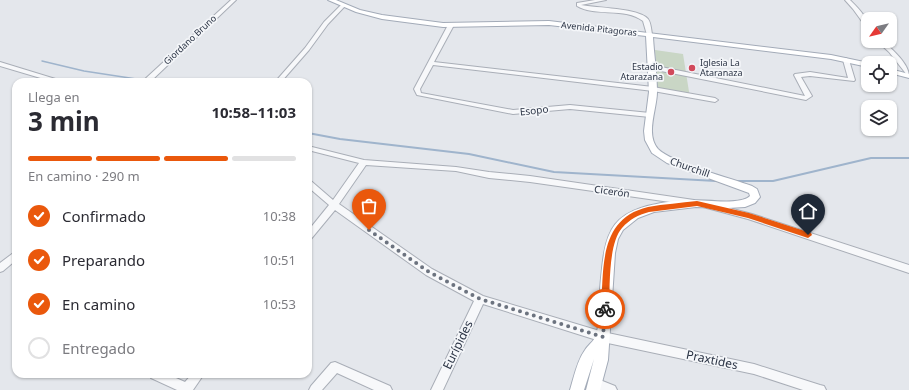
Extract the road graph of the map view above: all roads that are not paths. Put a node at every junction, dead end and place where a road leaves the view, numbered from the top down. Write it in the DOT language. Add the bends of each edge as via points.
graph roads {
  1 [pos="234,0"];
  2 [pos="331,0"];
  3 [pos="604,0"];
  4 [pos="847,0"];
  5 [pos="344,5"];
  6 [pos="861,16"];
  7 [pos="451,25"];
  8 [pos="649,34"];
  9 [pos="887,48"];
  10 [pos="846,60"];
  11 [pos="909,62"];
  12 [pos="431,63"];
  13 [pos="861,63"];
  14 [pos="901,63"];
  15 [pos="0,64"];
  16 [pos="651,67"];
  17 [pos="897,72"];
  18 [pos="909,75"];
  19 [pos="47,78"];
  20 [pos="150,78"];
  21 [pos="282,78"];
  22 [pos="653,89"];
  23 [pos="715,100"];
  24 [pos="650,115"];
  25 [pos="312,149"];
  26 [pos="364,162"];
  27 [pos="312,186"];
  28 [pos="697,203"];
  29 [pos="334,205"];
  30 [pos="312,232"];
  31 [pos="12,258"];
  32 [pos="0,268"];
  33 [pos="909,269"];
  34 [pos="480,299"];
  35 [pos="603,337"];
  36 [pos="163,378"];
  37 [pos="196,378"];
  38 [pos="594,386"];
  39 [pos="186,389"];
  40 [pos="315,390"];
  41 [pos="386,390"];
  42 [pos="437,390"];
  43 [pos="578,390"];
  44 [pos="611,390"];
  45 [pos="820,390"];
  1 -- 20 [label="street, Giordano Bruno"];
  2 -- 5 [label="main road, Avenida Pitagoras"];
  3 -- 8 [label="street" via="579,4 644,18 648,24"];
  4 -- 6 [label="street"];
  5 -- 7 [label="main road, Avenida Pitagoras" via="382,17"];
  5 -- 21 [label="street"];
  7 -- 8 [label="main road, Avenida Pitagoras" via="550,23"];
  7 -- 12 [label="street"];
  8 -- 10 [label="main road, Avenida Pitagoras"];
  8 -- 16 [label="main road, Churchill"];
  9 -- 14 [label="street"];
  10 -- 13 [label="main road, Avenida Pitagoras"];
  10 -- 16 [label="street" via="852,80 810,74 797,75 809,96 806,98"];
  11 -- 14 [label="street"];
  12 -- 22 [label="street"];
  12 -- 24 [label="street, Esopo" via="417,89 420,94 513,112 570,107"];
  14 -- 18 [label="street"];
  15 -- 19 [label="street"];
  16 -- 22 [label="main road, Churchill"];
  17 -- 18 [label="main road"];
  22 -- 23 [label="street"];
  22 -- 24 [label="main road, Churchill"];
  24 -- 28 [label="main road, Churchill" via="649,140 655,151 670,161 749,188 755,194 753,200 747,203"];
  25 -- 26 [label="street, Cicerón"];
  26 -- 28 [label="street, Cicerón" via="456,169"];
  26 -- 29 [label="street"];
  27 -- 29 [label="street, Praxtides"];
  28 -- 33 [label="street, Cicerón" via="749,216"];
  28 -- 35 [label="main road" via="648,210 629,217 618,227 609,253"];
  29 -- 30 [label="street"];
  29 -- 34 [label="street, Praxtides" via="429,272"];
  31 -- 32 [label="street"];
  34 -- 35 [label="street, Praxtides"];
  34 -- 42 [label="street, Eurípides"];
  35 -- 38 [label="main road" via="601,360"];
  35 -- 43 [label="main road" via="589,355"];
  35 -- 45 [label="street, Praxtides" via="754,369"];
  36 -- 39 [label="street"];
  37 -- 39 [label="street"];
  38 -- 44 [label="street"];
  40 -- 41 [label="street" via="335,367"];
}
